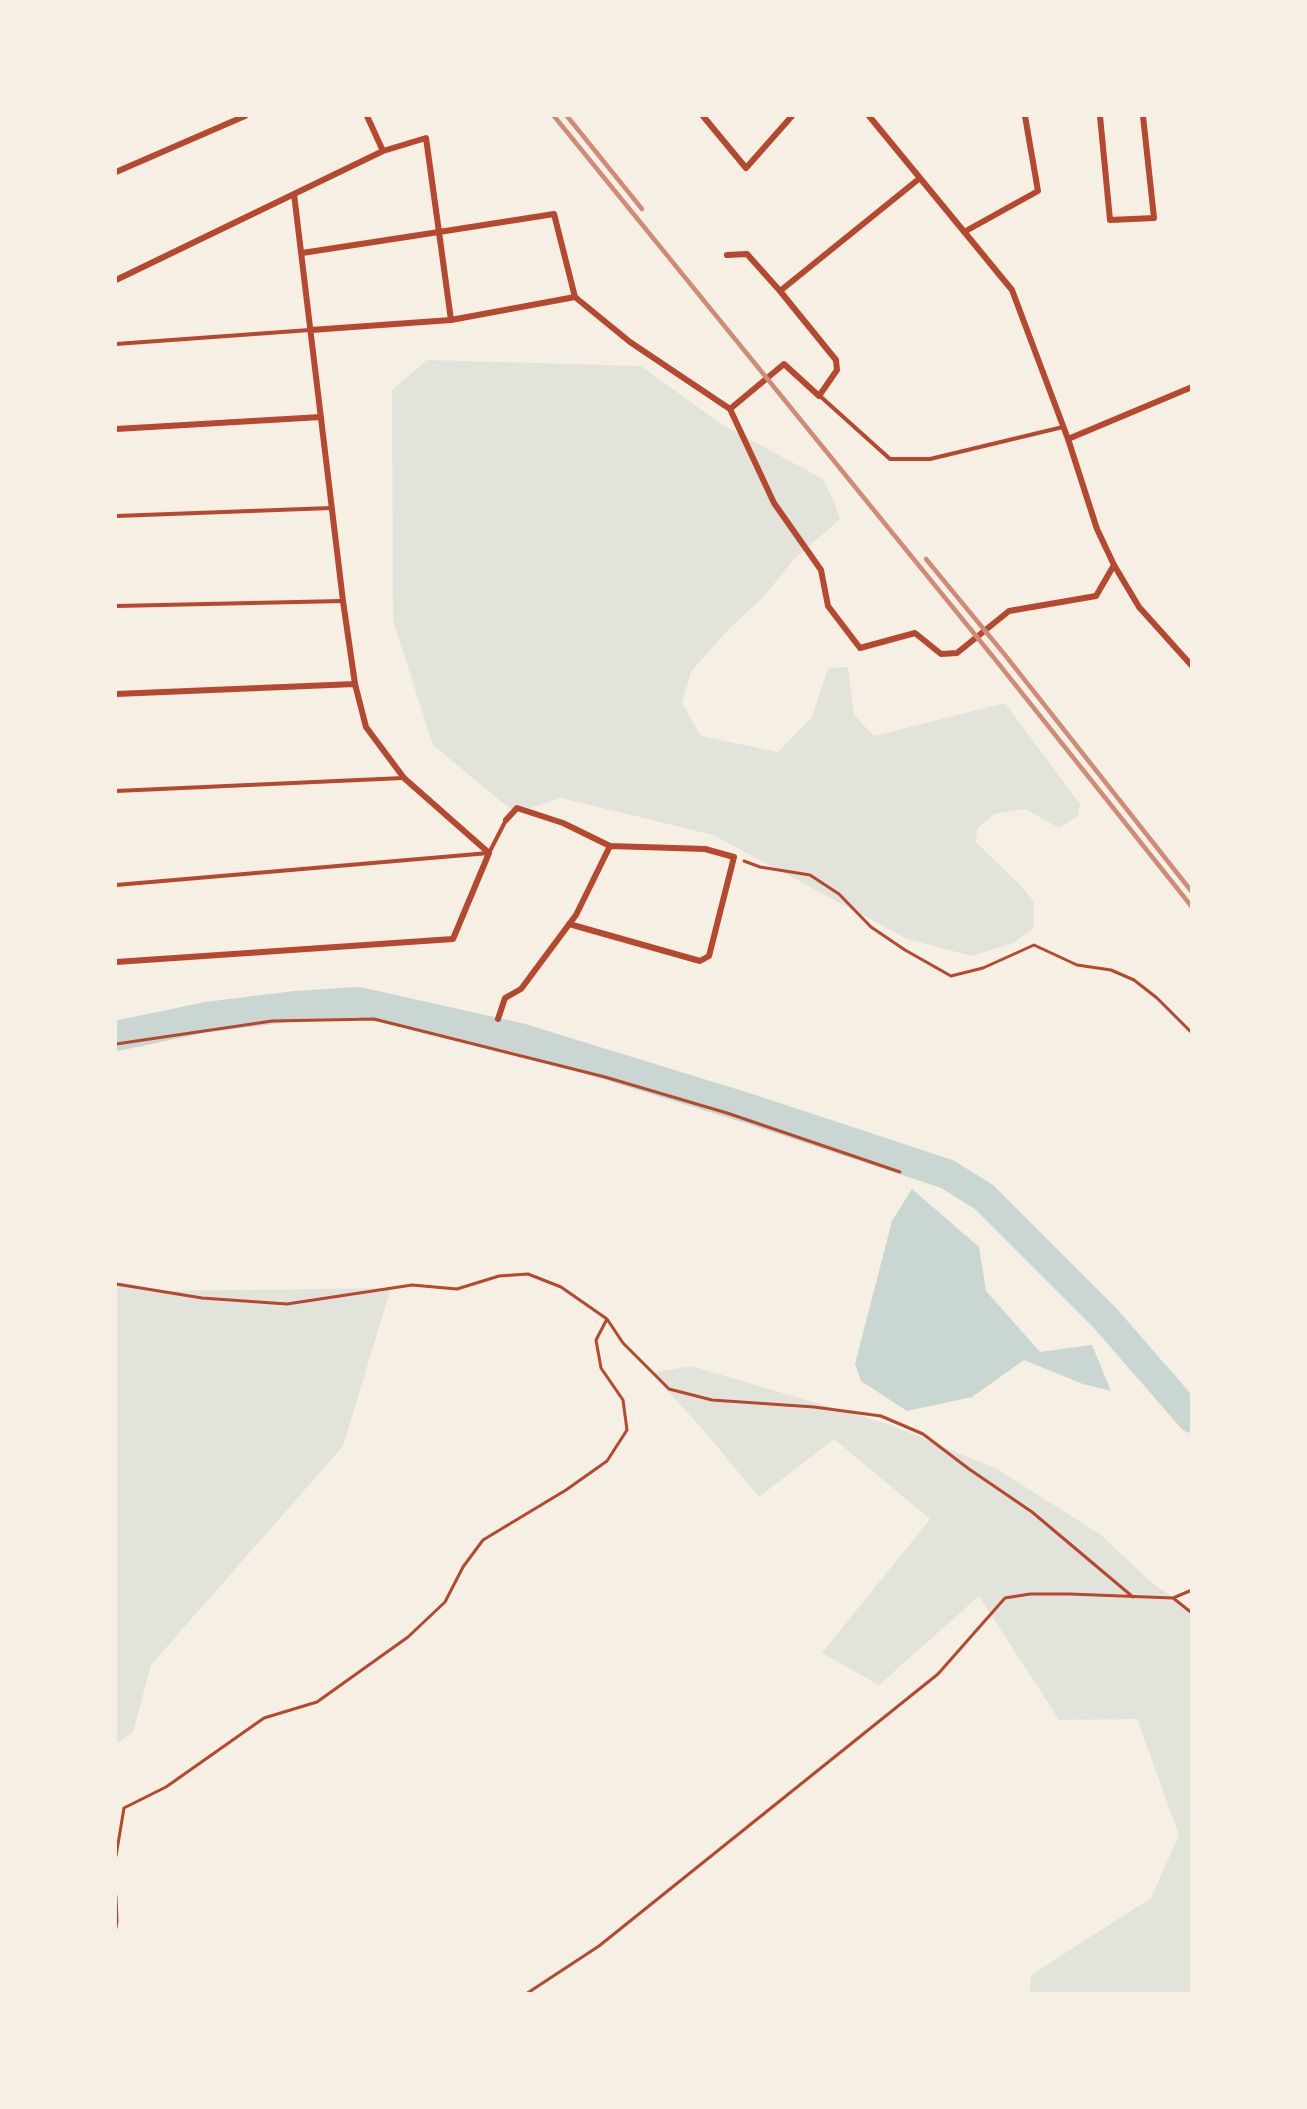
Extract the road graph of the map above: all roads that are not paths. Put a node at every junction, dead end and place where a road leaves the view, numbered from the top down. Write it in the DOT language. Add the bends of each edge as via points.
graph roads {
  1 [pos="245,116"];
  2 [pos="367,116"];
  3 [pos="703,116"];
  4 [pos="792,116"];
  5 [pos="868,116"];
  6 [pos="1025,116"];
  7 [pos="1100,116"];
  8 [pos="1143,116"];
  9 [pos="383,151"];
  10 [pos="116,172"];
  11 [pos="920,178"];
  12 [pos="294,194"];
  13 [pos="439,232"];
  14 [pos="964,232"];
  15 [pos="302,253"];
  16 [pos="727,255"];
  17 [pos="116,280"];
  18 [pos="780,291"];
  19 [pos="575,297"];
  20 [pos="451,320"];
  21 [pos="311,330"];
  22 [pos="116,344"];
  23 [pos="1191,387"];
  24 [pos="819,396"];
  25 [pos="730,409"];
  26 [pos="321,417"];
  27 [pos="1064,427"];
  28 [pos="116,429"];
  29 [pos="1068,438"];
  30 [pos="332,508"];
  31 [pos="116,516"];
  32 [pos="1114,565"];
  33 [pos="343,601"];
  34 [pos="116,606"];
  35 [pos="1191,666"];
  36 [pos="355,684"];
  37 [pos="116,694"];
  38 [pos="404,778"];
  39 [pos="116,792"];
  40 [pos="506,820"];
  41 [pos="610,846"];
  42 [pos="489,853"];
  43 [pos="116,885"];
  44 [pos="569,924"];
  45 [pos="116,962"];
  46 [pos="498,1019"];
  1 -- 10 [label="street"];
  2 -- 9 [label="street"];
  3 -- 4 [label="street" via="746,168"];
  5 -- 11 [label="street"];
  6 -- 14 [label="street" via="1038,192"];
  7 -- 8 [label="street" via="1110,220 1154,218"];
  9 -- 12 [label="street"];
  9 -- 13 [label="street" via="426,138"];
  11 -- 14 [label="street"];
  11 -- 18 [label="street"];
  12 -- 15 [label="street"];
  12 -- 17 [label="street"];
  13 -- 15 [label="street"];
  13 -- 19 [label="street" via="554,214"];
  13 -- 20 [label="street"];
  14 -- 27 [label="street" via="1011,290"];
  15 -- 21 [label="street"];
  16 -- 18 [label="street" via="747,254"];
  18 -- 24 [label="street" via="836,360 837,370"];
  19 -- 20 [label="street"];
  19 -- 25 [label="street" via="630,342"];
  20 -- 21 [label="street"];
  21 -- 22 [label="lane"];
  21 -- 26 [label="street"];
  23 -- 29 [label="street"];
  24 -- 25 [label="street" via="784,364"];
  24 -- 27 [label="lane" via="890,459 930,459"];
  25 -- 32 [label="street" via="774,504 821,570 828,606 860,648 915,633 941,654 957,653 1010,611 1096,596"];
  26 -- 28 [label="street"];
  26 -- 30 [label="street"];
  27 -- 29 [label="street"];
  29 -- 32 [label="street" via="1096,530"];
  30 -- 31 [label="lane"];
  30 -- 33 [label="street"];
  32 -- 35 [label="street" via="1139,607"];
  33 -- 34 [label="lane"];
  33 -- 36 [label="street"];
  36 -- 37 [label="street"];
  36 -- 38 [label="street" via="366,727"];
  38 -- 39 [label="lane"];
  38 -- 42 [label="street"];
  40 -- 41 [label="street" via="517,808 563,823"];
  40 -- 42 [label="lane"];
  41 -- 44 [label="street"];
  41 -- 44 [label="street" via="705,849 734,857 709,956 700,961"];
  42 -- 43 [label="lane"];
  42 -- 45 [label="street" via="453,939"];
  44 -- 46 [label="street" via="521,989 505,998"];
}
